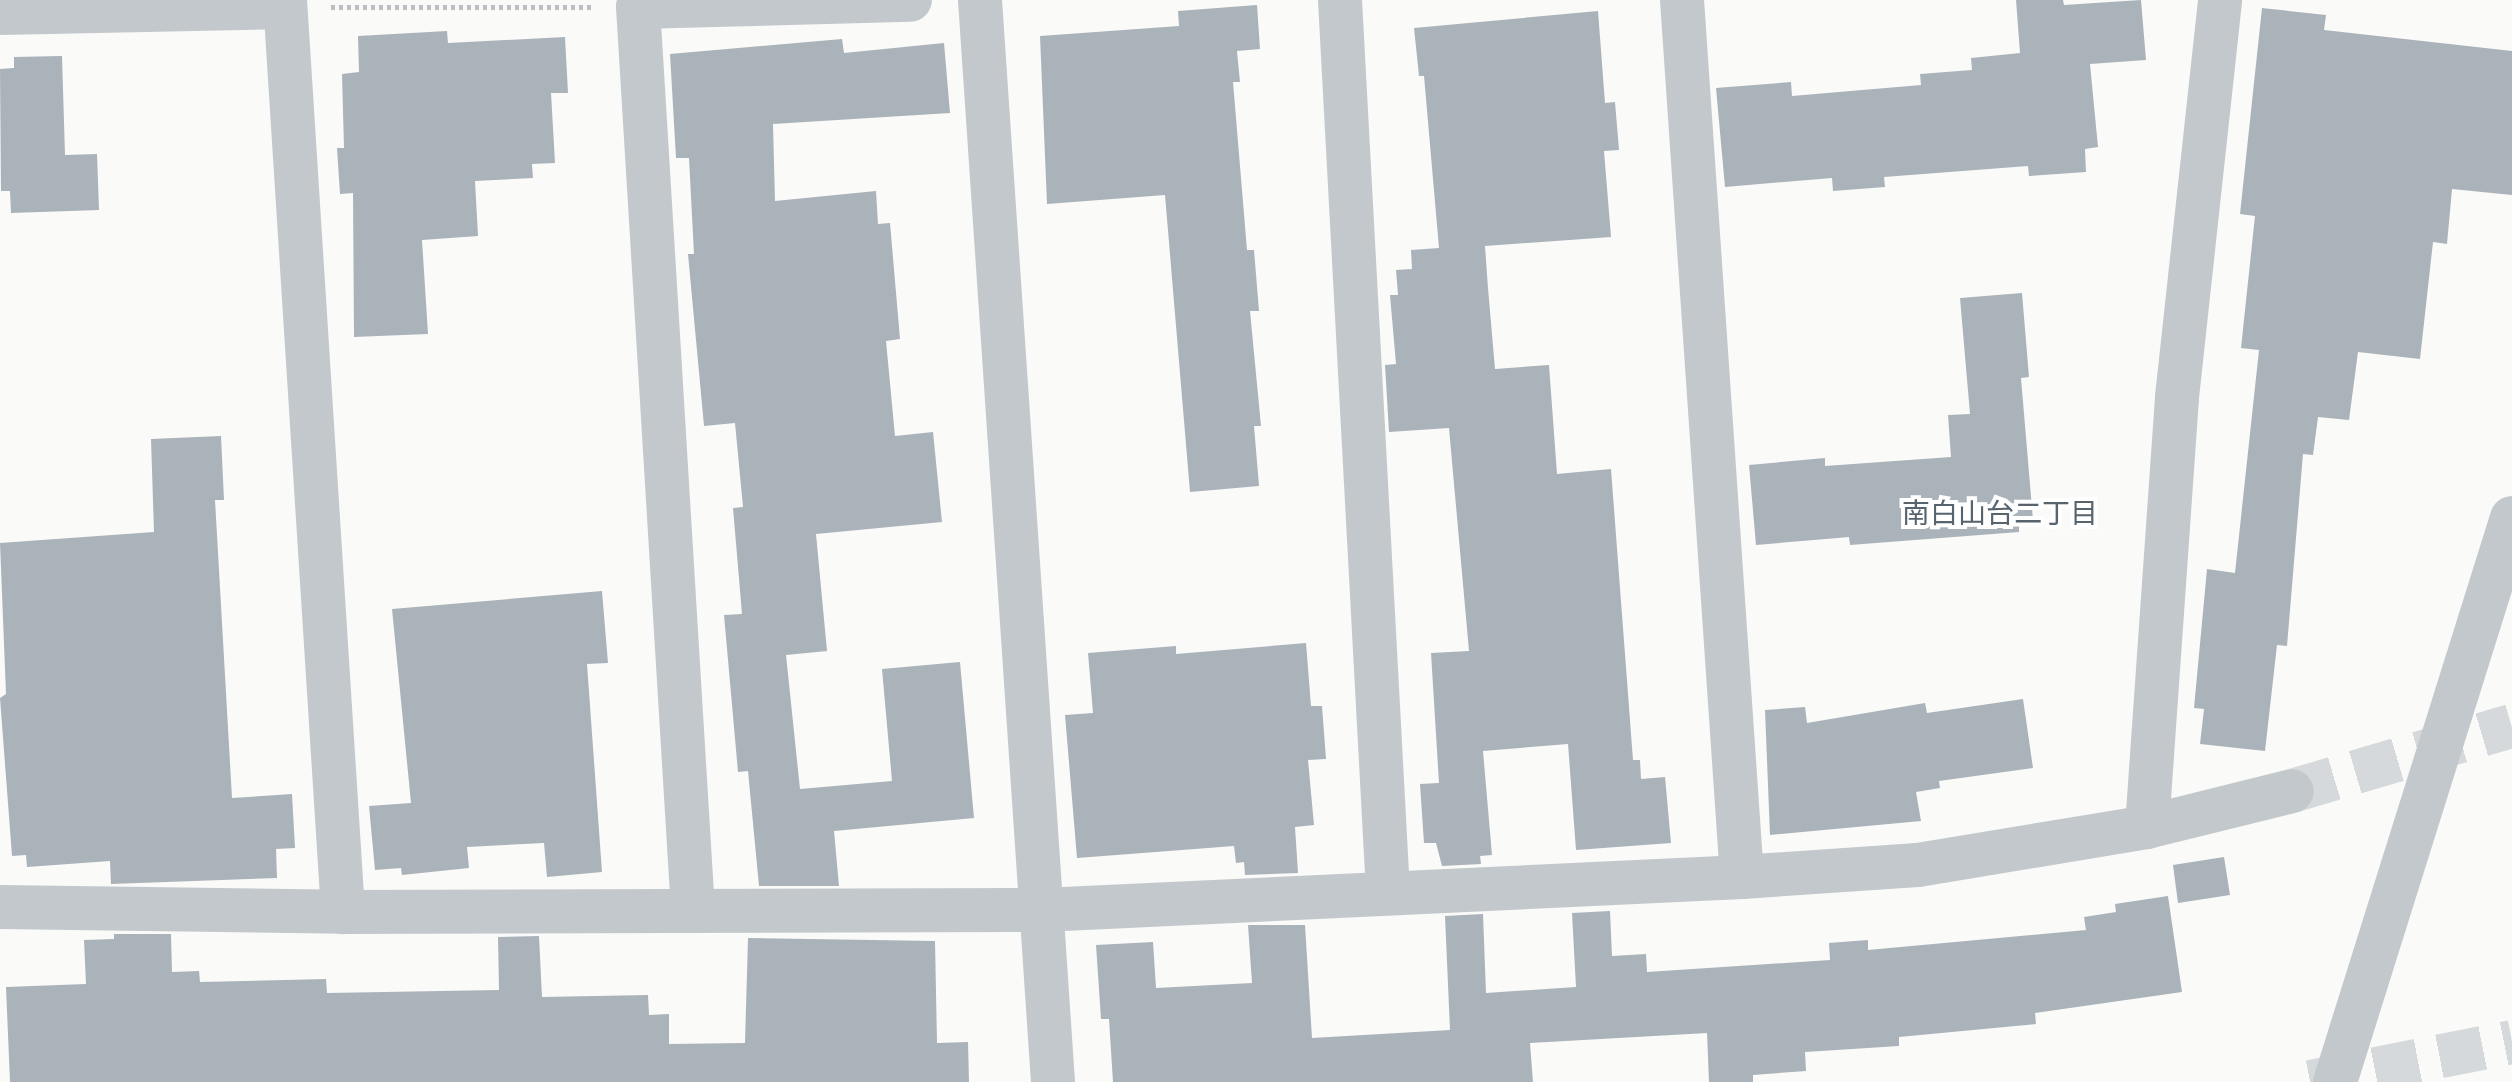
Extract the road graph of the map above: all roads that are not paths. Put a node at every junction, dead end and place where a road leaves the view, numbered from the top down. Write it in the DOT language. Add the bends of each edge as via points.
graph roads {
  1 [pos="910,0"];
  2 [pos="980,0"];
  3 [pos="1340,0"];
  4 [pos="1682,0"];
  5 [pos="2220,0"];
  6 [pos="285,4"];
  7 [pos="0,13"];
  8 [pos="2512,518"];
  9 [pos="2292,791"];
  10 [pos="2147,827"];
  11 [pos="1742,877"];
  12 [pos="1388,892"];
  13 [pos="0,907"];
  14 [pos="1042,910"];
  15 [pos="693,911"];
  16 [pos="343,912"];
  17 [pos="1053,1082"];
  18 [pos="2335,1082"];
  1 -- 15 [label="street" via="638,7"];
  2 -- 14 [label="street"];
  3 -- 12 [label="street"];
  4 -- 11 [label="street"];
  5 -- 10 [label="street" via="2177,397"];
  6 -- 7 [label="street"];
  6 -- 16 [label="street"];
  8 -- 18 [label="street"];
  9 -- 10 [label="street"];
  10 -- 11 [label="street" via="1918,865"];
  11 -- 12 [label="street"];
  12 -- 14 [label="street"];
  13 -- 16 [label="street"];
  14 -- 15 [label="street"];
  14 -- 17 [label="street"];
  15 -- 16 [label="street"];
}
